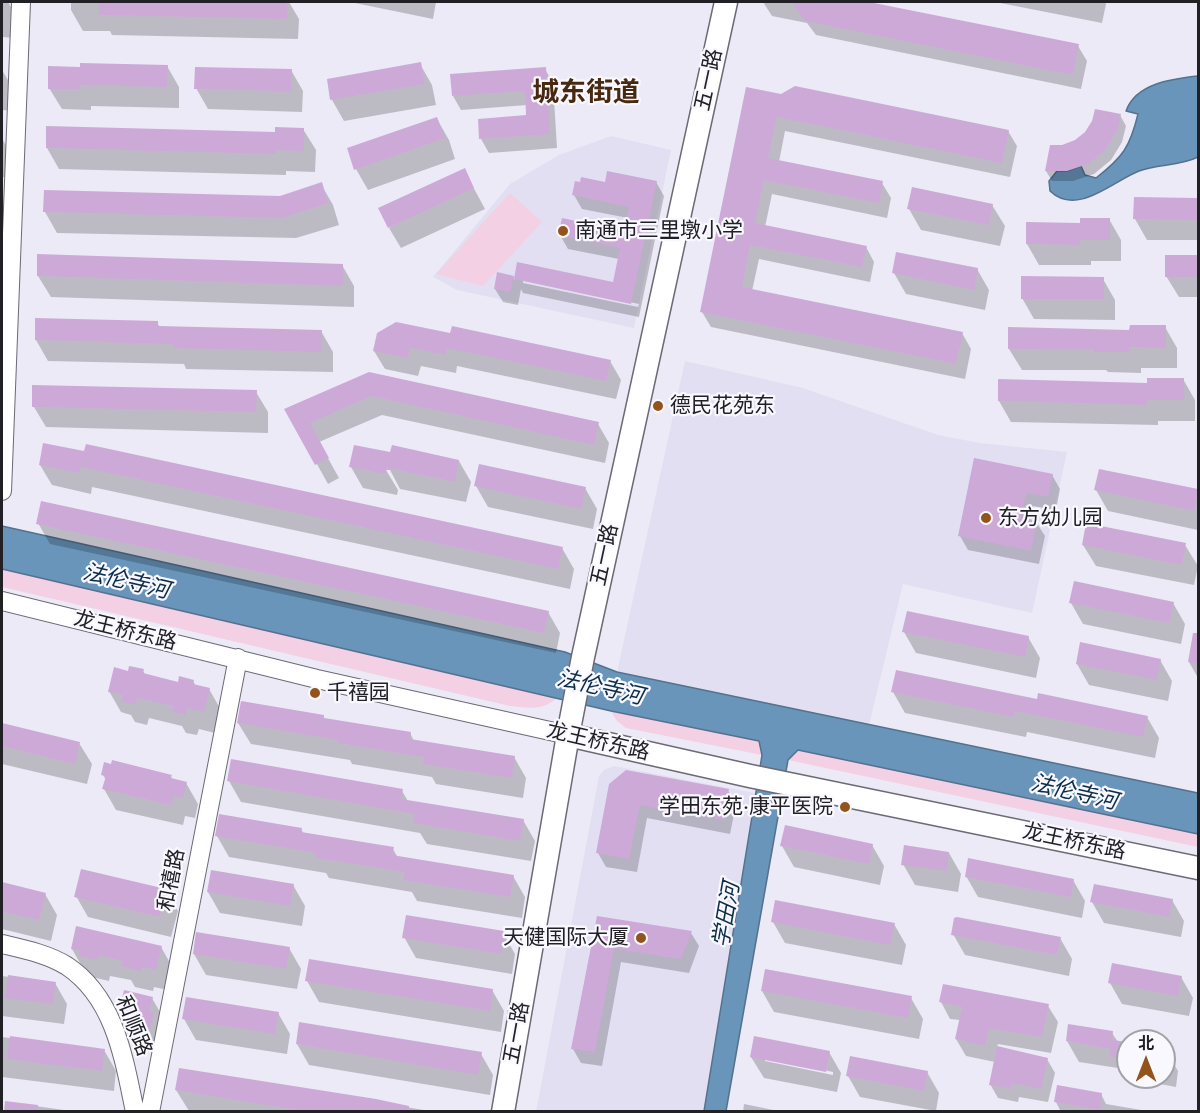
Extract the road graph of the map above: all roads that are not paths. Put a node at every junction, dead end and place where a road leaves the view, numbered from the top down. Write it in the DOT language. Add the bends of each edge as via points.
graph roads {
  1 [pos="21,2"];
  2 [pos="726,2"];
  3 [pos="736,2"];
  4 [pos="6,268"];
  5 [pos="2,491"];
  6 [pos="2,601"];
  7 [pos="238,658"];
  8 [pos="590,660"];
  9 [pos="575,737"];
  10 [pos="1198,868"];
  11 [pos="2,944"];
  12 [pos="135,1112"];
  13 [pos="150,1112"];
  14 [pos="503,1112"];
  15 [pos="518,1112"];
  1 -- 4 [label="street"];
  2 -- 8 [label="main road, 五一路"];
  3 -- 8 [label="main road, 五一路"];
  4 -- 5 [label="street"];
  6 -- 7 [label="street, 龙王桥东路"];
  7 -- 9 [label="street, 龙王桥东路"];
  7 -- 13 [label="street, 和禧路"];
  8 -- 9 [label="main road, 五一路"];
  9 -- 10 [label="main road, 龙王桥东路"];
  9 -- 14 [label="main road, 五一路"];
  9 -- 15 [label="main road, 五一路"];
  11 -- 12 [label="street, 和顺路" via="27,949 66,965 100,1000 119,1041"];
}
